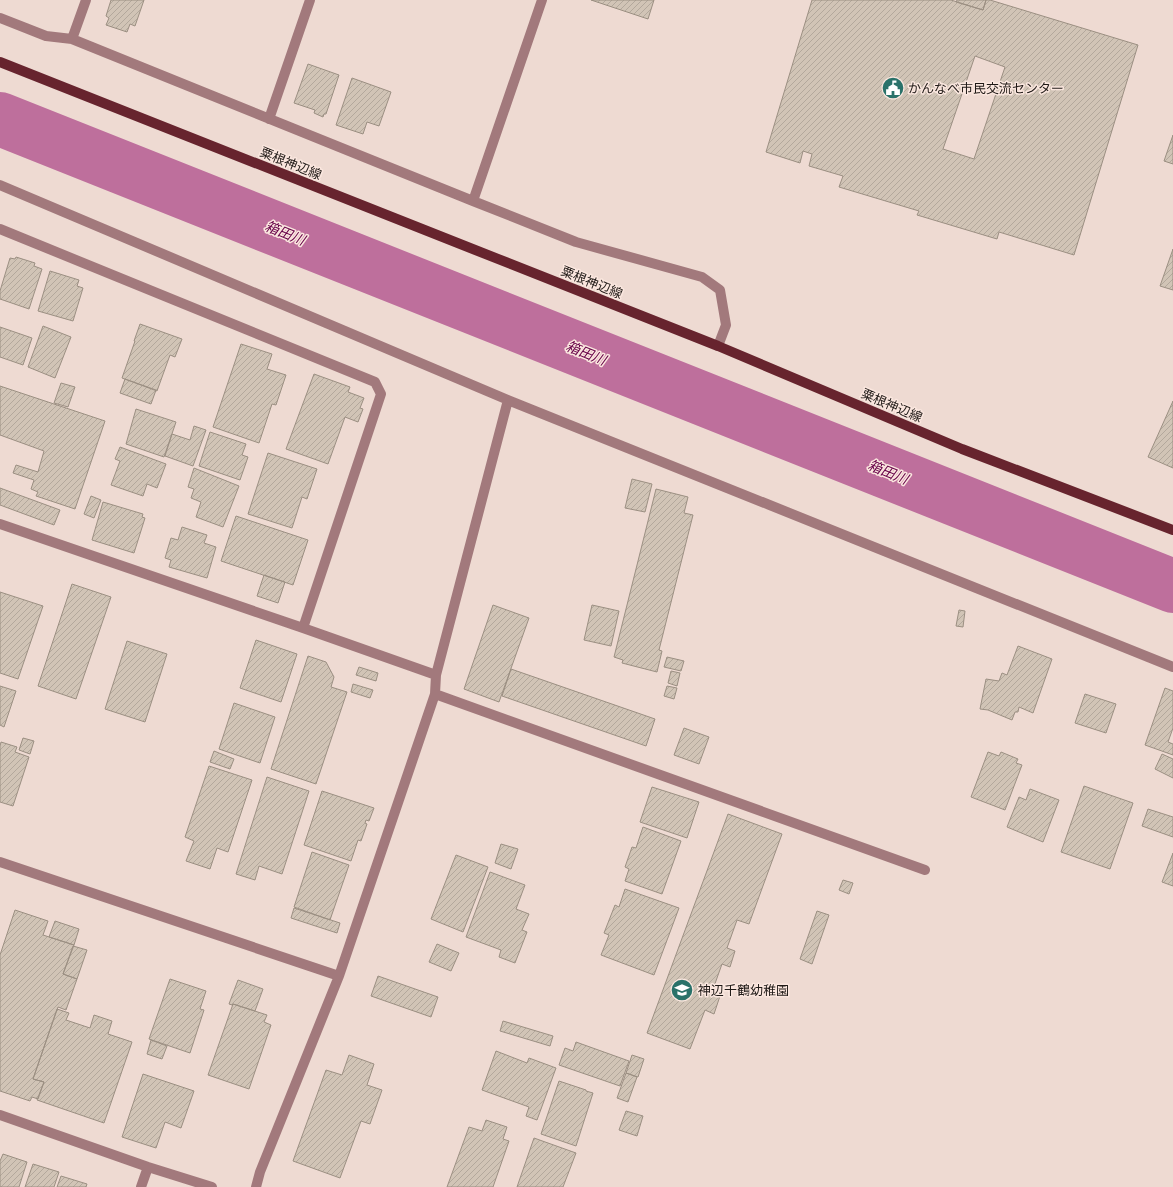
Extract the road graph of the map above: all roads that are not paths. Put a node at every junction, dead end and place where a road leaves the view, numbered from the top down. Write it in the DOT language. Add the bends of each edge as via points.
graph roads {
  1 [pos="86,0"];
  2 [pos="310,0"];
  3 [pos="542,0"];
  4 [pos="0,18"];
  5 [pos="72,39"];
  6 [pos="0,62"];
  7 [pos="269,119"];
  8 [pos="0,185"];
  9 [pos="473,201"];
  10 [pos="1,232"];
  11 [pos="718,346"];
  12 [pos="508,400"];
  13 [pos="0,524"];
  14 [pos="1173,530"];
  15 [pos="303,628"];
  16 [pos="1173,667"];
  17 [pos="436,675"];
  18 [pos="435,694"];
  19 [pos="0,862"];
  20 [pos="925,870"];
  21 [pos="339,976"];
  22 [pos="0,1115"];
  23 [pos="148,1167"];
  24 [pos="141,1187"];
  25 [pos="212,1187"];
  26 [pos="256,1187"];
  1 -- 5 [label="street"];
  2 -- 7 [label="street"];
  3 -- 9 [label="street"];
  4 -- 5 [label="street" via="46,36"];
  5 -- 7 [label="street"];
  6 -- 11 [label="main road, 粟根神辺線"];
  7 -- 9 [label="street"];
  8 -- 12 [label="street"];
  9 -- 11 [label="street" via="576,242 702,277 720,290 726,325"];
  10 -- 15 [label="street" via="375,382 381,394"];
  11 -- 14 [label="main road, 粟根神辺線" via="962,449"];
  12 -- 16 [label="street"];
  12 -- 17 [label="street"];
  13 -- 15 [label="street"];
  15 -- 17 [label="street"];
  17 -- 18 [label="street"];
  18 -- 20 [label="street"];
  18 -- 21 [label="street"];
  19 -- 21 [label="street"];
  21 -- 26 [label="street"];
  22 -- 23 [label="street"];
  23 -- 24 [label="street"];
  23 -- 25 [label="street"];
}
